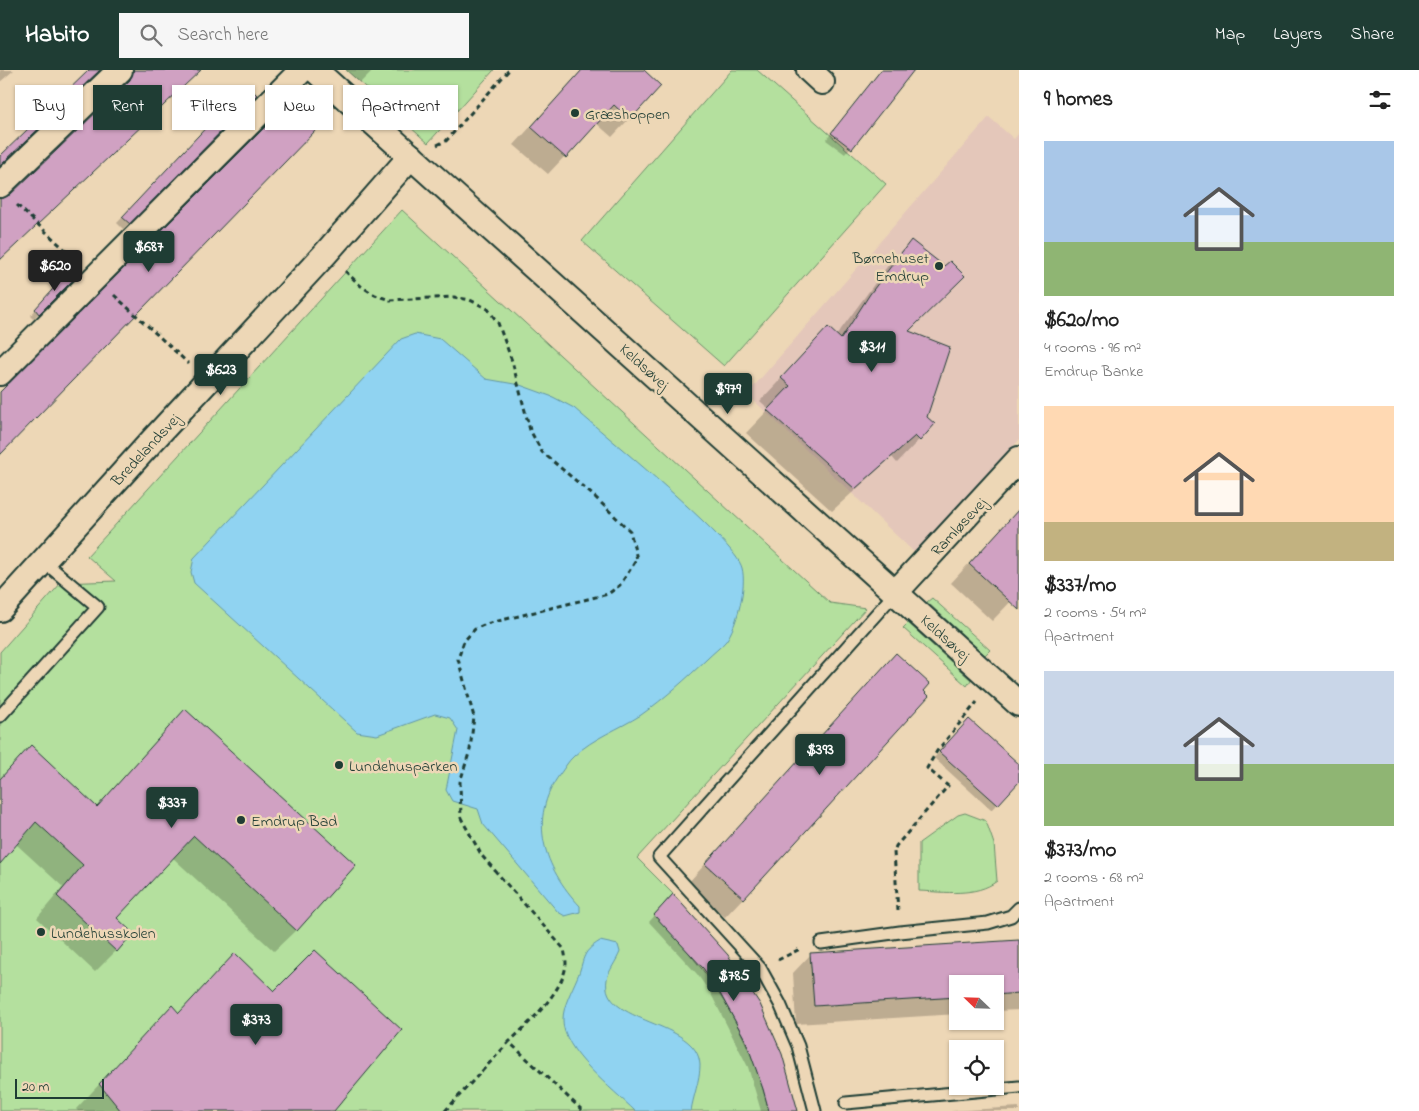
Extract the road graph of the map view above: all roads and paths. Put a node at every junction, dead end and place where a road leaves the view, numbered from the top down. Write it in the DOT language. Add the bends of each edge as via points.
graph roads {
  1 [pos="120,70"];
  2 [pos="302,70"];
  3 [pos="314,70"];
  4 [pos="509,70"];
  5 [pos="411,156"];
  6 [pos="0,185"];
  7 [pos="326,253"];
  8 [pos="0,373"];
  9 [pos="1019,460"];
  10 [pos="43,562"];
  11 [pos="896,592"];
  12 [pos="4,597"];
  13 [pos="1019,704"];
  14 [pos="967,713"];
  15 [pos="0,716"];
  16 [pos="1019,908"];
  17 [pos="900,932"];
  18 [pos="816,944"];
  19 [pos="760,968"];
  20 [pos="509,1042"];
  21 [pos="1019,1087"];
  22 [pos="846,1103"];
  23 [pos="445,1111"];
  24 [pos="584,1111"];
  25 [pos="815,1111"];
  1 -- 6 [label="street"];
  2 -- 8 [label="street"];
  3 -- 5 [label="street, Keldsøvej"];
  4 -- 5 [label="path" via="446,141"];
  5 -- 7 [label="street, Bredelandsvej"];
  5 -- 11 [label="street, Keldsøvej"];
  7 -- 10 [label="street, Bredelandsvej"];
  7 -- 20 [label="path" via="375,295 390,300 454,297 488,309 498,323 512,361 530,430 542,452 630,531 636,552 637,559 631,572 608,594 486,624 464,641 458,659 474,717 470,750 460,782 461,818 482,856 564,949 566,965 556,989"];
  9 -- 11 [label="street, Ramløsevej"];
  10 -- 12 [label="street, Bredelandsvej"];
  10 -- 15 [label="lane" via="98,607"];
  11 -- 13 [label="street, Keldsøvej"];
  11 -- 19 [label="lane" via="659,857"];
  14 -- 17 [label="path" via="927,768 948,786 894,852"];
  16 -- 17 [label="lane" via="1011,916 988,922"];
  17 -- 18 [label="lane"];
  18 -- 19 [label="path"];
  19 -- 25 [label="lane" via="798,1046"];
  20 -- 23 [label="path"];
  20 -- 24 [label="path"];
  21 -- 22 [label="lane"];
}
